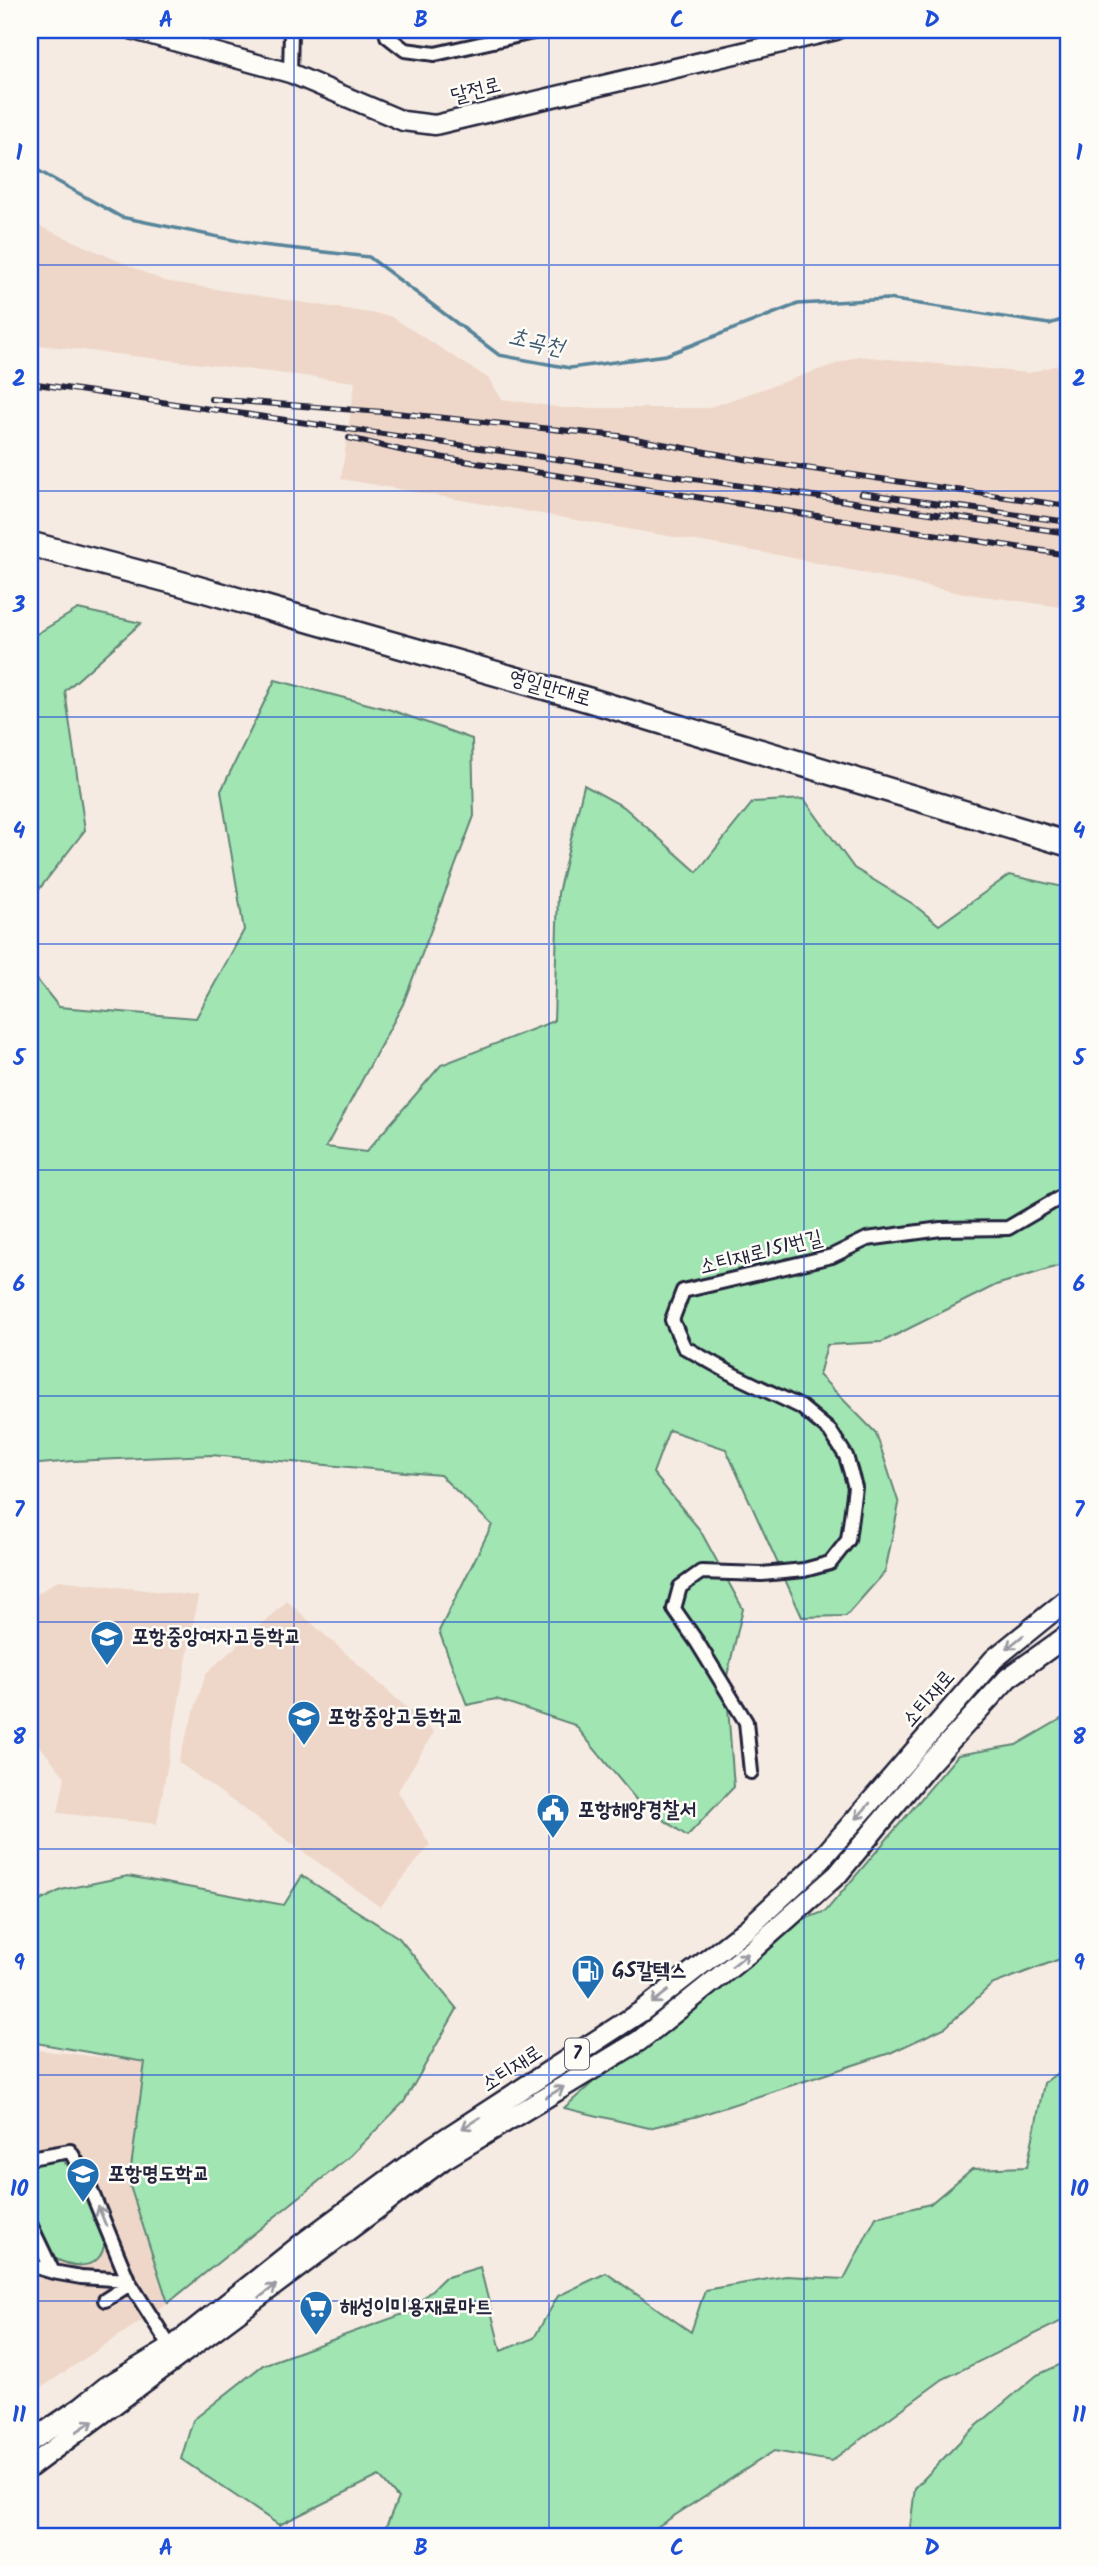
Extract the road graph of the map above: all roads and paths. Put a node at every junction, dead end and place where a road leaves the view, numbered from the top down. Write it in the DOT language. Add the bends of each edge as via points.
graph roads {
  1 [pos="134,30"];
  2 [pos="291,30"];
  3 [pos="386,30"];
  4 [pos="475,30"];
  5 [pos="542,30"];
  6 [pos="835,30"];
  7 [pos="476,44"];
  8 [pos="290,73"];
  9 [pos="30,529"];
  10 [pos="30,544"];
  11 [pos="1068,828"];
  12 [pos="1068,844"];
  13 [pos="1068,1193"];
  14 [pos="1068,1599"];
  15 [pos="1068,1635"];
  16 [pos="751,1772"];
  17 [pos="30,2158"];
  18 [pos="30,2224"];
  19 [pos="30,2267"];
  20 [pos="53,2272"];
  21 [pos="129,2282"];
  22 [pos="105,2300"];
  23 [pos="171,2348"];
  24 [pos="30,2442"];
  25 [pos="30,2466"];
  1 -- 8 [label="street, 달전로"];
  2 -- 8 [label="street"];
  3 -- 7 [label="street" via="405,50 435,54"];
  4 -- 7 [label="street"];
  5 -- 7 [label="street"];
  6 -- 8 [label="street, 달전로" via="435,125 403,121"];
  9 -- 11 [label="highway, 영일만대로" via="172,566"];
  10 -- 12 [label="highway, 영일만대로" via="589,700"];
  13 -- 16 [label="street, 소티재로151번길" via="1008,1228 941,1229 867,1239 832,1256 683,1291 672,1320 684,1347 801,1407 830,1431 846,1456 855,1488 848,1541 830,1563 762,1574 701,1572 680,1587 674,1609 746,1722"];
  14 -- 23 [label="main road, 소티재로 / 7, one-way" via="993,1659 816,1865 748,1928 642,2011 435,2146"];
  25 -- 15 [label="main road, 소티재로 / 7, one-way" via="444,2160 639,2041 838,1874 1008,1678"];
  21 -- 17 [label="street, one-way" via="70,2151"];
  18 -- 20 [label="street"];
  19 -- 20 [label="street"];
  20 -- 21 [label="street"];
  21 -- 22 [label="street"];
  21 -- 23 [label="street"];
  23 -- 24 [label="main road, 소티재로 / 7" via="106,2387"];
}
